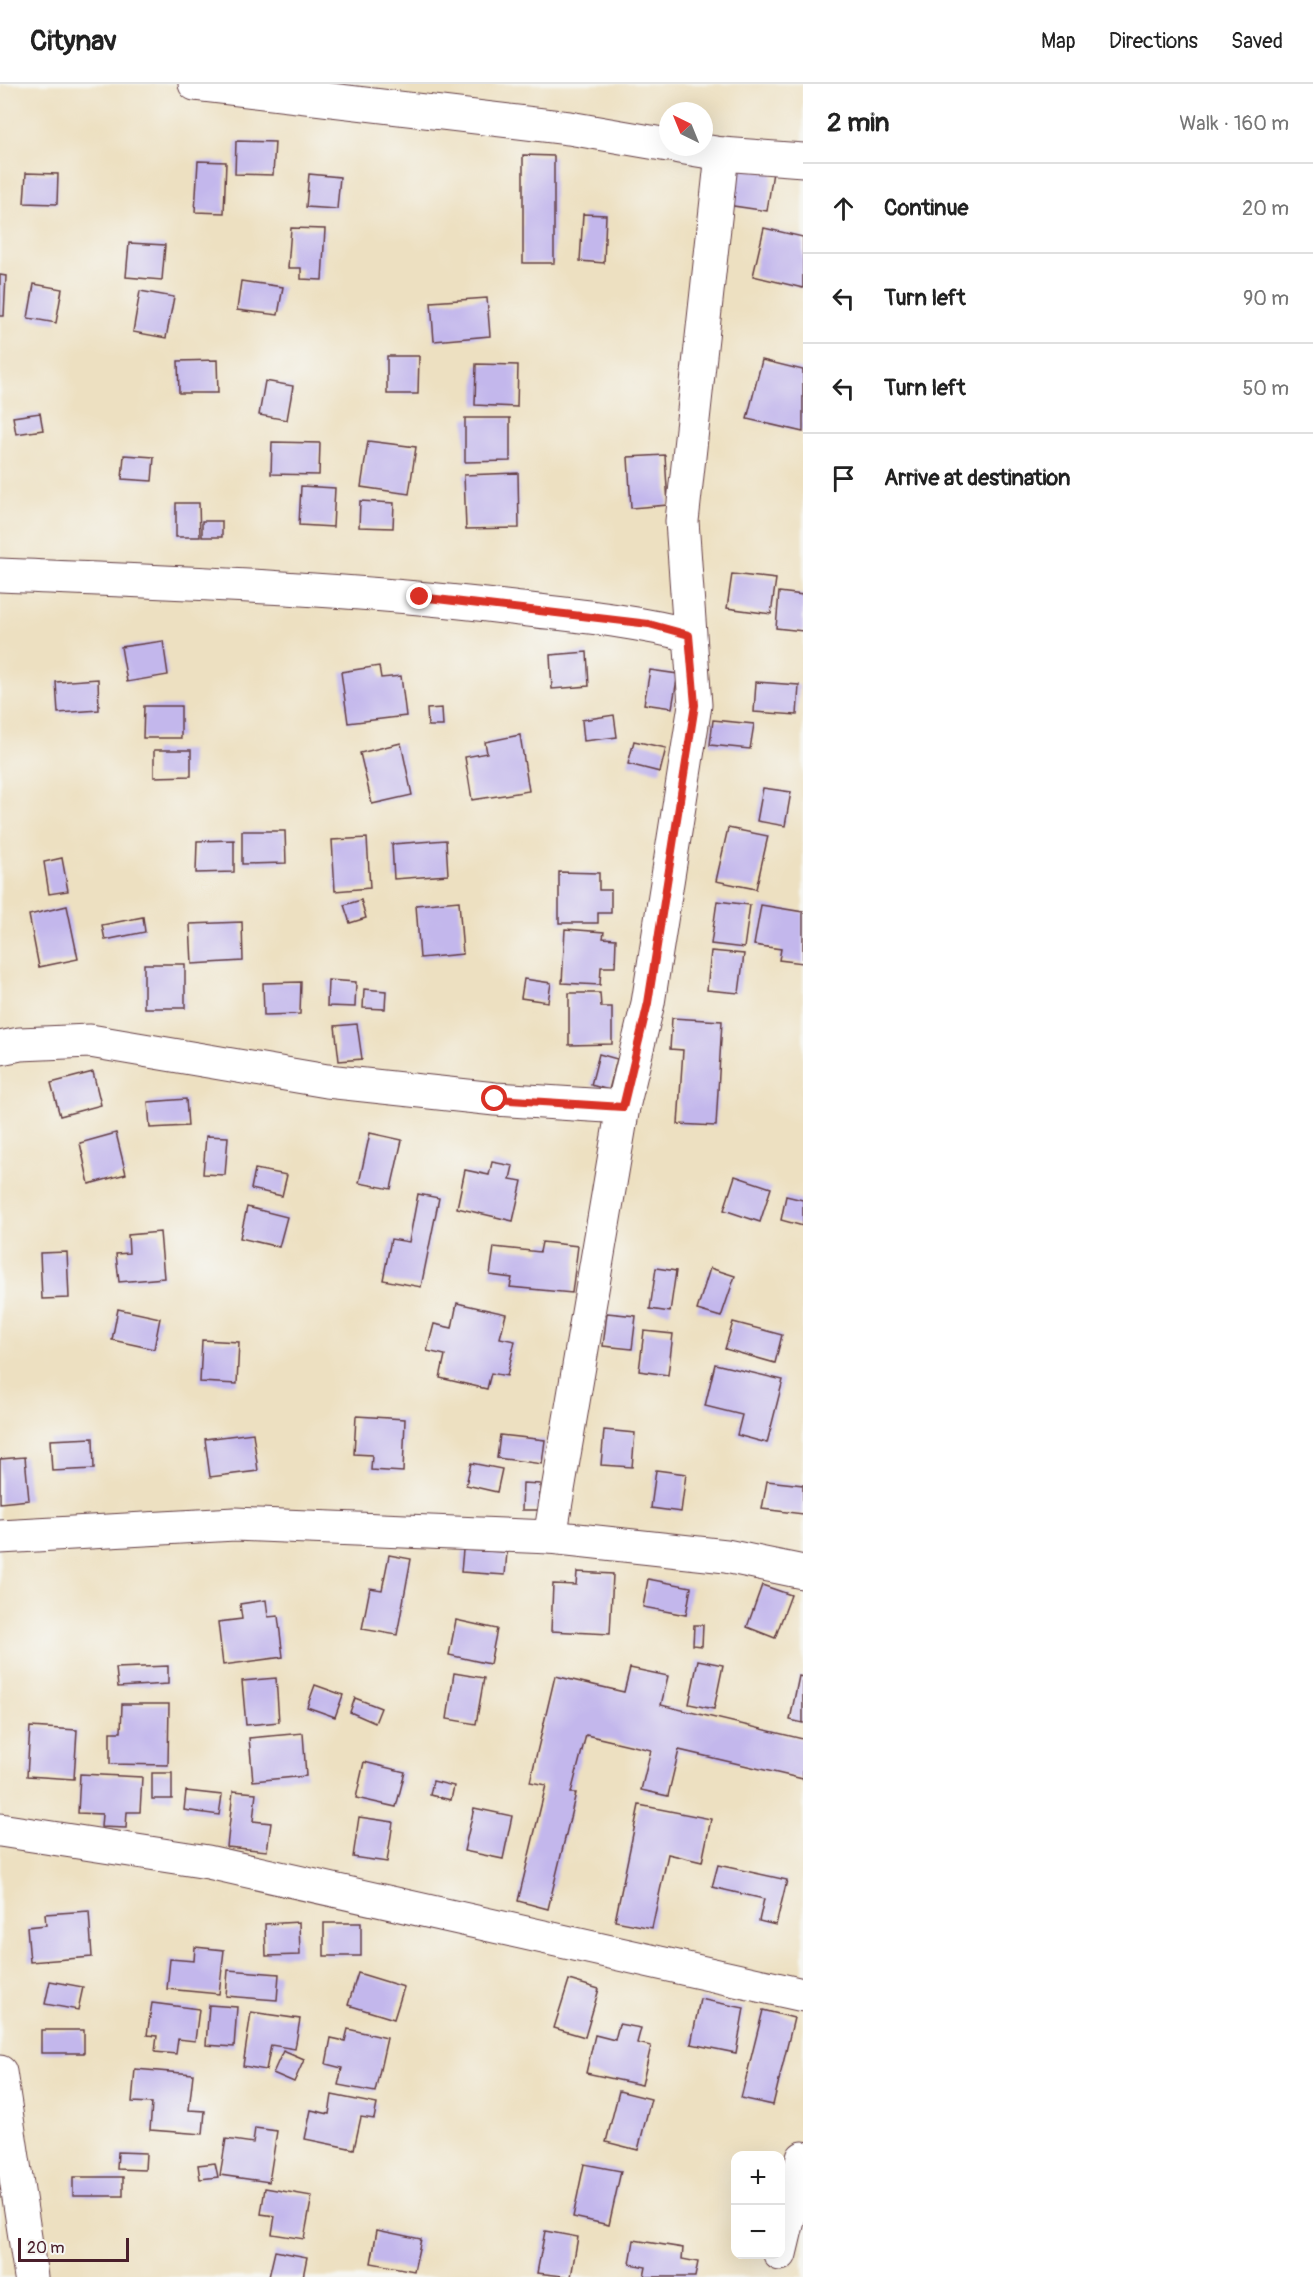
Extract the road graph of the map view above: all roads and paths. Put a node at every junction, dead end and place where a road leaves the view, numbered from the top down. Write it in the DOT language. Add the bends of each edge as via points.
graph roads {
  1 [pos="195,84"];
  2 [pos="659,143"];
  3 [pos="713,153"];
  4 [pos="722,154"];
  5 [pos="803,160"];
  6 [pos="0,575"];
  7 [pos="689,635"];
  8 [pos="0,1048"];
  9 [pos="623,1107"];
  10 [pos="0,1537"];
  11 [pos="550,1537"];
  12 [pos="803,1572"];
  13 [pos="0,1830"];
  14 [pos="803,1995"];
  15 [pos="0,2072"];
  16 [pos="803,2158"];
  17 [pos="785,2233"];
  18 [pos="779,2259"];
  19 [pos="31,2277"];
  20 [pos="775,2277"];
  1 -- 2 [label="street" via="569,128"];
  3 -- 4 [label="street"];
  4 -- 5 [label="street"];
  4 -- 7 [label="street" via="682,521"];
  6 -- 7 [label="street" via="420,597 649,624"];
  7 -- 9 [label="street" via="695,705 648,1003"];
  8 -- 9 [label="street" via="90,1041 327,1081 495,1099"];
  9 -- 11 [label="street"];
  10 -- 11 [label="street" via="235,1524"];
  11 -- 12 [label="street" via="726,1556"];
  13 -- 14 [label="street" via="208,1862"];
  15 -- 19 [label="street"];
  16 -- 17 [label="street"];
  18 -- 20 [label="street"];
}
